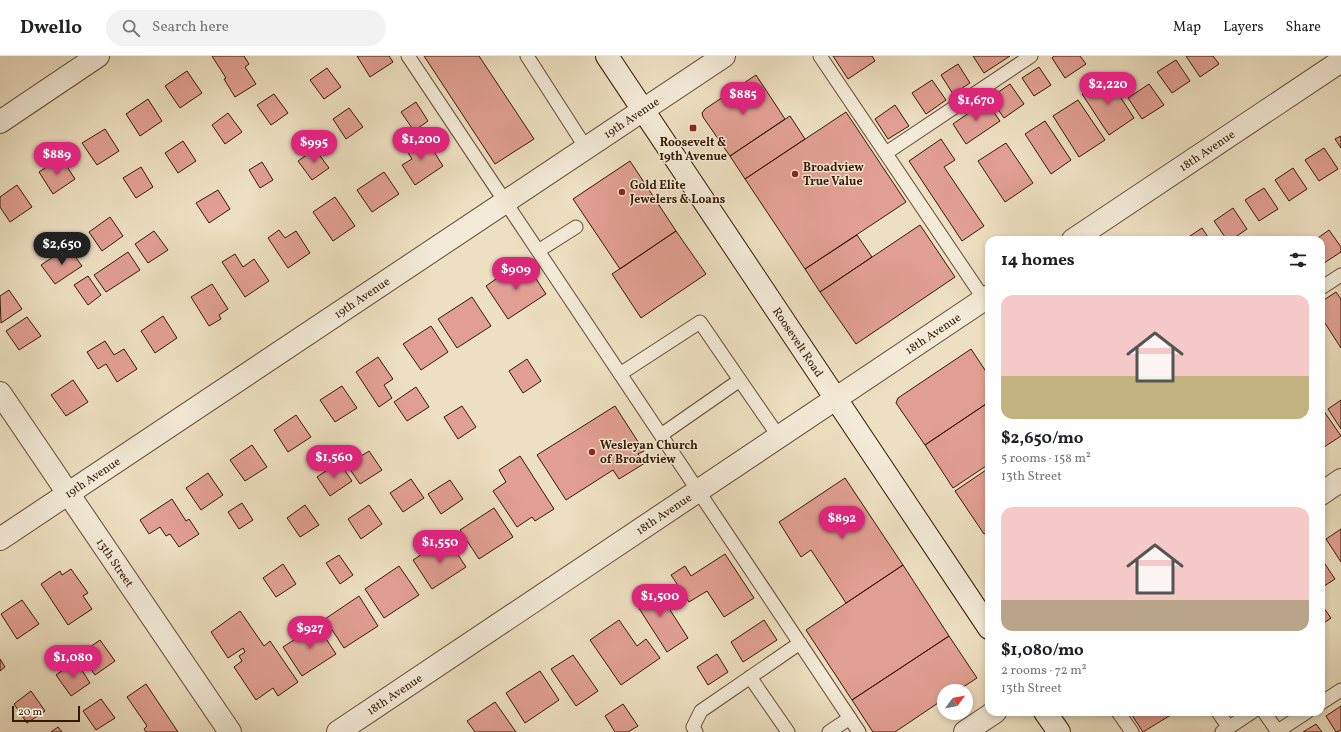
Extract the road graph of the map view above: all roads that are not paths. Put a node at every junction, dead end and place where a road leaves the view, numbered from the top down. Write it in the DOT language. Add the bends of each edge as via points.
graph roads {
  1 [pos="98,56"];
  2 [pos="408,56"];
  3 [pos="527,56"];
  4 [pos="608,56"];
  5 [pos="724,56"];
  6 [pos="820,56"];
  7 [pos="1031,56"];
  8 [pos="1341,61"];
  9 [pos="644,109"];
  10 [pos="0,122"];
  11 [pos="586,148"];
  12 [pos="886,153"];
  13 [pos="504,202"];
  14 [pos="576,227"];
  15 [pos="1079,236"];
  16 [pos="538,251"];
  17 [pos="1341,275"];
  18 [pos="1325,285"];
  19 [pos="985,298"];
  20 [pos="985,302"];
  21 [pos="620,374"];
  22 [pos="740,380"];
  23 [pos="0,393"];
  24 [pos="835,399"];
  25 [pos="661,435"];
  26 [pos="779,437"];
  27 [pos="1341,480"];
  28 [pos="1325,491"];
  29 [pos="699,492"];
  30 [pos="68,494"];
  31 [pos="0,539"];
  32 [pos="985,622"];
  33 [pos="800,643"];
  34 [pos="750,677"];
  35 [pos="1341,690"];
  36 [pos="1325,700"];
  37 [pos="989,716"];
  38 [pos="1048,716"];
  39 [pos="1121,716"];
  40 [pos="1220,716"];
  41 [pos="1246,716"];
  42 [pos="1267,716"];
  43 [pos="1301,716"];
  44 [pos="850,718"];
  45 [pos="1225,730"];
  46 [pos="230,732"];
  47 [pos="338,732"];
  48 [pos="696,732"];
  49 [pos="788,732"];
  50 [pos="829,732"];
  51 [pos="859,732"];
  52 [pos="965,732"];
  53 [pos="1059,732"];
  54 [pos="1132,732"];
  55 [pos="1278,732"];
  1 -- 10 [label="street"];
  2 -- 13 [label="lane"];
  3 -- 11 [label="lane"];
  4 -- 9 [label="street, Roosevelt Road"];
  5 -- 9 [label="street, 19th Avenue"];
  6 -- 12 [label="lane"];
  7 -- 12 [label="lane"];
  8 -- 15 [label="street, 18th Avenue"];
  9 -- 11 [label="street, 19th Avenue"];
  9 -- 24 [label="street, Roosevelt Road"];
  11 -- 13 [label="street, 19th Avenue"];
  12 -- 19 [label="lane"];
  13 -- 16 [label="lane"];
  13 -- 30 [label="street, 19th Avenue"];
  14 -- 16 [label="lane"];
  16 -- 21 [label="lane"];
  17 -- 18 [label="lane"];
  20 -- 24 [label="street, 18th Avenue"];
  21 -- 22 [label="lane" via="700,322"];
  21 -- 25 [label="lane"];
  22 -- 25 [label="lane"];
  22 -- 26 [label="lane"];
  23 -- 30 [label="street, 13th Street"];
  24 -- 26 [label="street, 18th Avenue"];
  24 -- 32 [label="street, Roosevelt Road"];
  25 -- 29 [label="lane"];
  26 -- 29 [label="street, 18th Avenue"];
  27 -- 28 [label="street"];
  29 -- 33 [label="lane"];
  29 -- 47 [label="street, 18th Avenue"];
  30 -- 31 [label="street, 19th Avenue"];
  30 -- 46 [label="street, 13th Street"];
  33 -- 34 [label="lane"];
  33 -- 44 [label="lane"];
  34 -- 48 [label="lane" via="701,711 693,727"];
  34 -- 49 [label="lane"];
  35 -- 36 [label="lane"];
  37 -- 52 [label="street"];
  38 -- 53 [label="street"];
  39 -- 54 [label="lane"];
  40 -- 45 [label="lane"];
  41 -- 45 [label="lane"];
  42 -- 55 [label="lane"];
  43 -- 55 [label="lane"];
  44 -- 50 [label="lane"];
  44 -- 51 [label="lane"];
}
